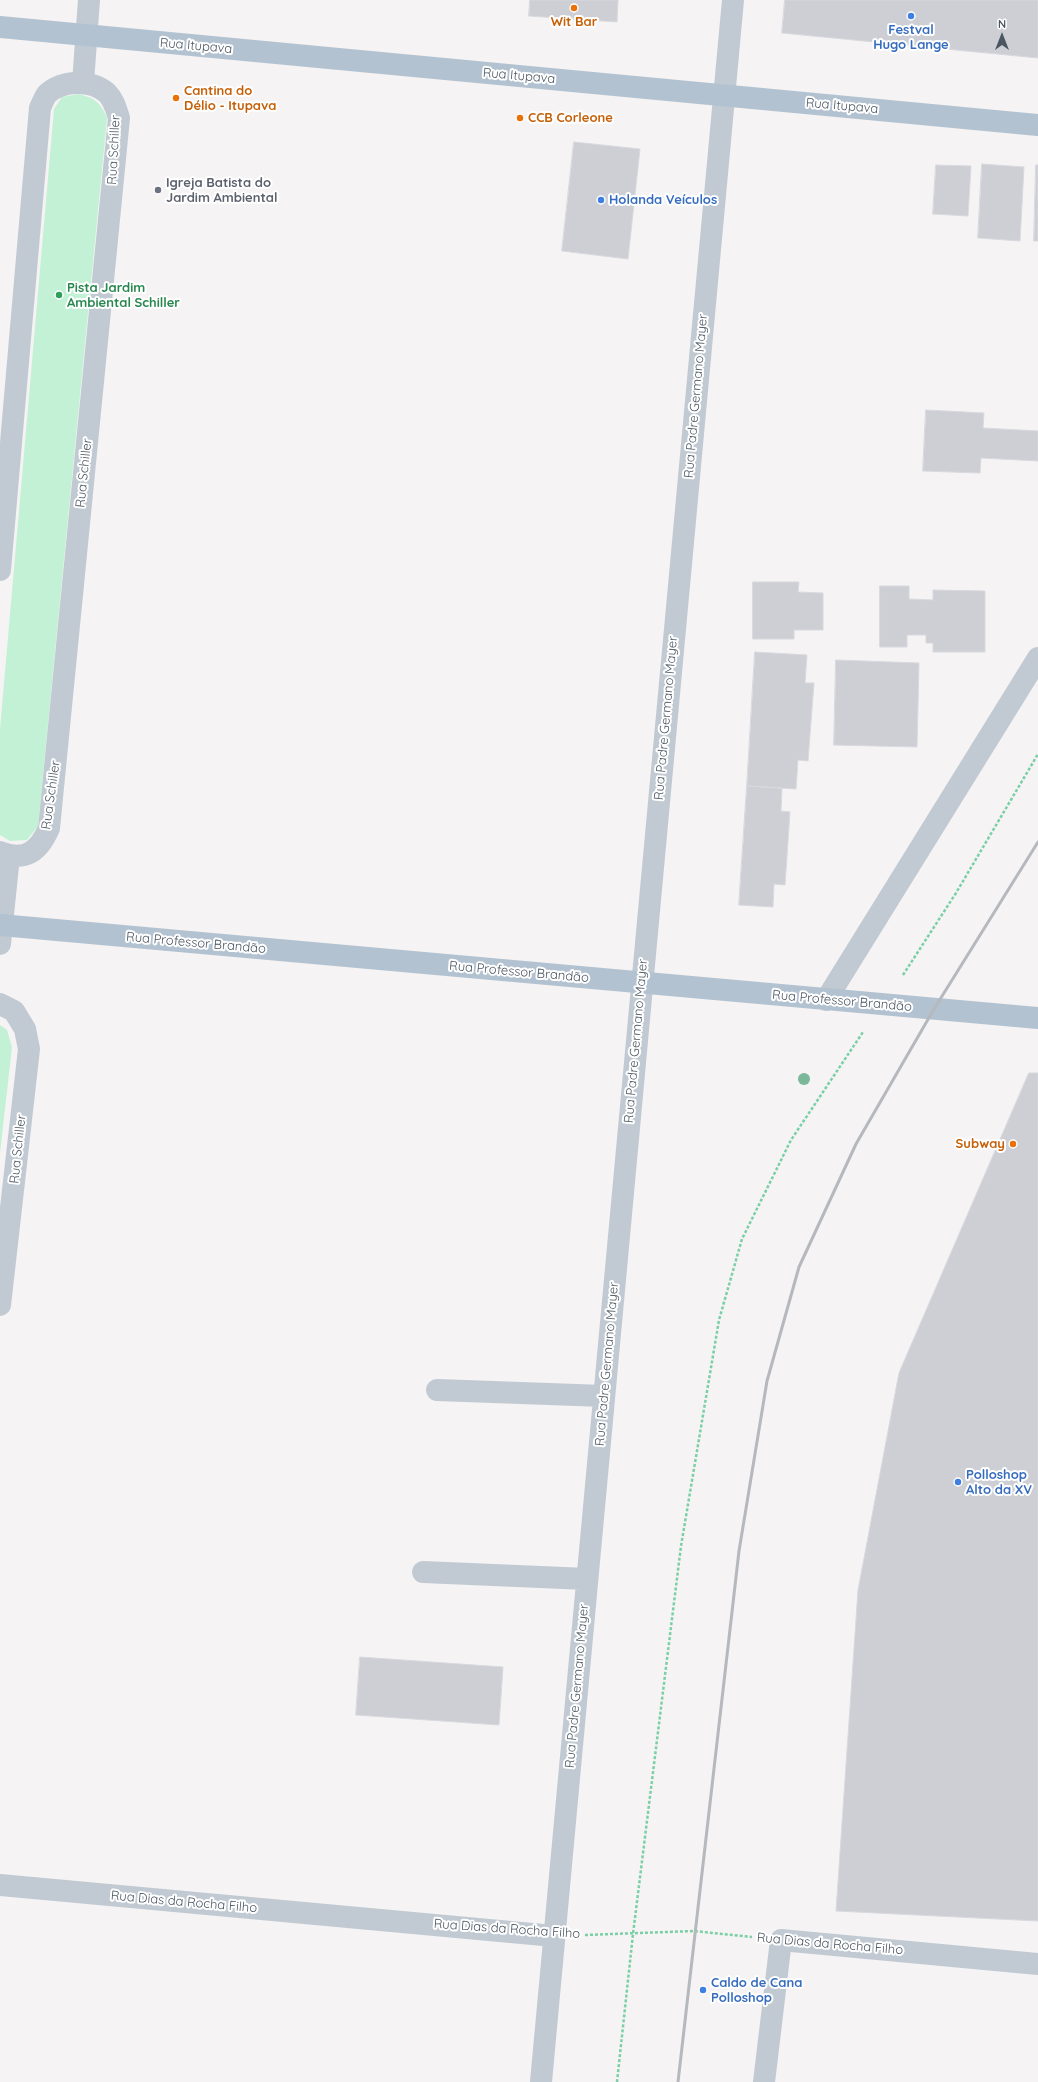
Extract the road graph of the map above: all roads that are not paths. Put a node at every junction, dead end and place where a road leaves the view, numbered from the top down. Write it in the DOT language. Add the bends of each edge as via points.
graph roads {
  1 [pos="89,0"];
  2 [pos="733,0"];
  3 [pos="0,27"];
  4 [pos="87,35"];
  5 [pos="83,83"];
  6 [pos="724,95"];
  7 [pos="1038,125"];
  8 [pos="0,570"];
  9 [pos="1038,658"];
  10 [pos="4,854"];
  11 [pos="0,932"];
  12 [pos="642,983"];
  13 [pos="826,1000"];
  14 [pos="0,1004"];
  15 [pos="1038,1018"];
  16 [pos="0,1305"];
  17 [pos="437,1390"];
  18 [pos="604,1396"];
  19 [pos="423,1572"];
  20 [pos="587,1579"];
  21 [pos="0,1885"];
  22 [pos="554,1936"];
  23 [pos="1038,1964"];
  24 [pos="541,2082"];
  25 [pos="764,2082"];
  1 -- 4 [label="street"];
  2 -- 6 [label="street, Rua Padre Germano Mayer"];
  3 -- 4 [label="main road, Rua Itupava"];
  4 -- 5 [label="street"];
  4 -- 6 [label="main road, Rua Itupava"];
  5 -- 8 [label="street, Rua Schiller" via="61,86 47,95 40,108"];
  5 -- 10 [label="street, Rua Schiller" via="100,88 108,94 116,106 119,118 49,828 35,851 21,856"];
  6 -- 7 [label="main road, Rua Itupava"];
  6 -- 12 [label="street, Rua Padre Germano Mayer"];
  9 -- 13 [label="street"];
  10 -- 11 [label="street, Rua Schiller"];
  11 -- 12 [label="main road, Rua Professor Brandão"];
  12 -- 13 [label="main road, Rua Professor Brandão"];
  12 -- 18 [label="street, Rua Padre Germano Mayer"];
  13 -- 15 [label="main road, Rua Professor Brandão"];
  14 -- 16 [label="street, Rua Schiller" via="14,1010 25,1029 29,1049"];
  17 -- 18 [label="street"];
  18 -- 20 [label="street, Rua Padre Germano Mayer"];
  19 -- 20 [label="street"];
  20 -- 22 [label="street, Rua Padre Germano Mayer"];
  21 -- 22 [label="street, Rua Dias da Rocha Filho"];
  22 -- 24 [label="street, Rua Padre Germano Mayer"];
  23 -- 25 [label="street, Rua Dias da Rocha Filho" via="781,1940"];
}
